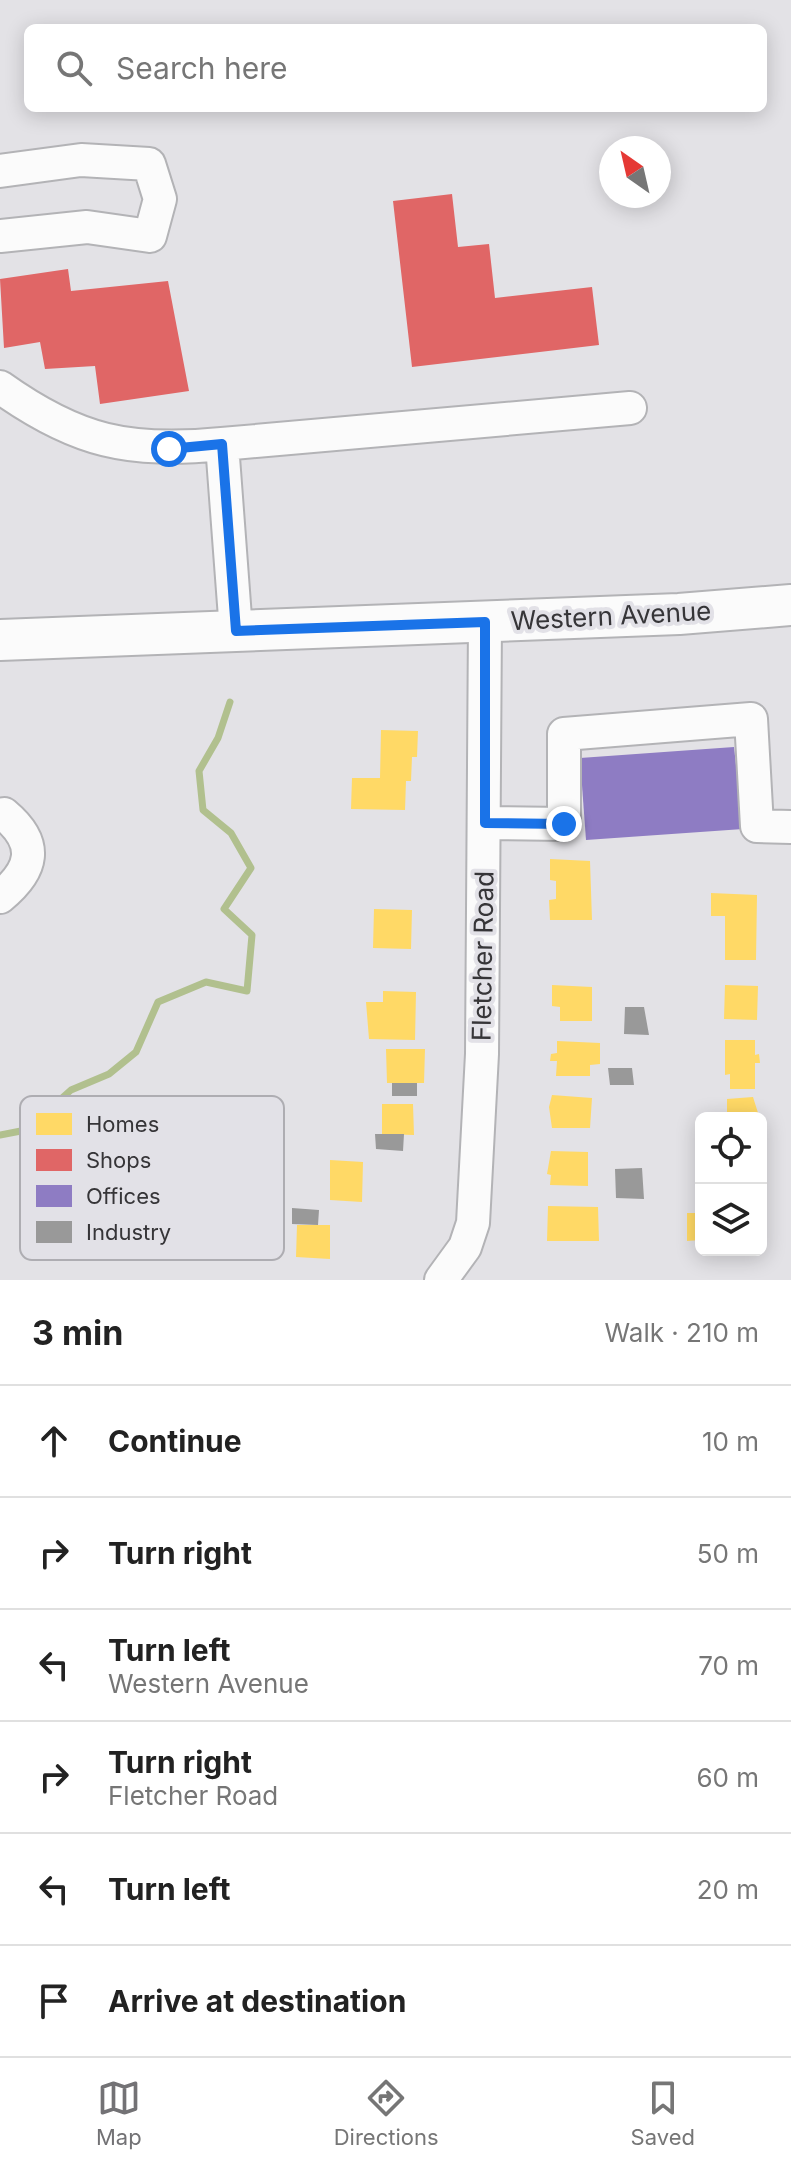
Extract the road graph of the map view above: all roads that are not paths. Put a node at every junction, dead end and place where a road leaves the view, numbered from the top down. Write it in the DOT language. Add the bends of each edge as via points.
graph roads {
  1 [pos="0,171"];
  2 [pos="0,236"];
  3 [pos="0,387"];
  4 [pos="630,408"];
  5 [pos="222,444"];
  6 [pos="791,605"];
  7 [pos="485,622"];
  8 [pos="236,631"];
  9 [pos="0,640"];
  10 [pos="0,815"];
  11 [pos="485,823"];
  12 [pos="791,827"];
  13 [pos="0,897"];
  14 [pos="451,1278"];
  1 -- 2 [label="street" via="81,160 149,164 160,199 150,236 87,227"];
  3 -- 5 [label="street" via="67,428 123,446"];
  4 -- 5 [label="street"];
  5 -- 8 [label="street"];
  6 -- 7 [label="main road, Western Avenue"];
  7 -- 8 [label="main road, Western Avenue"];
  7 -- 11 [label="street, Fletcher Road"];
  8 -- 9 [label="main road, Western Avenue"];
  10 -- 13 [label="street" via="22,829 29,855 22,879"];
  11 -- 12 [label="street" via="564,824 564,734 751,719 757,826"];
  11 -- 14 [label="street, Fletcher Road" via="473,1223"];
}
